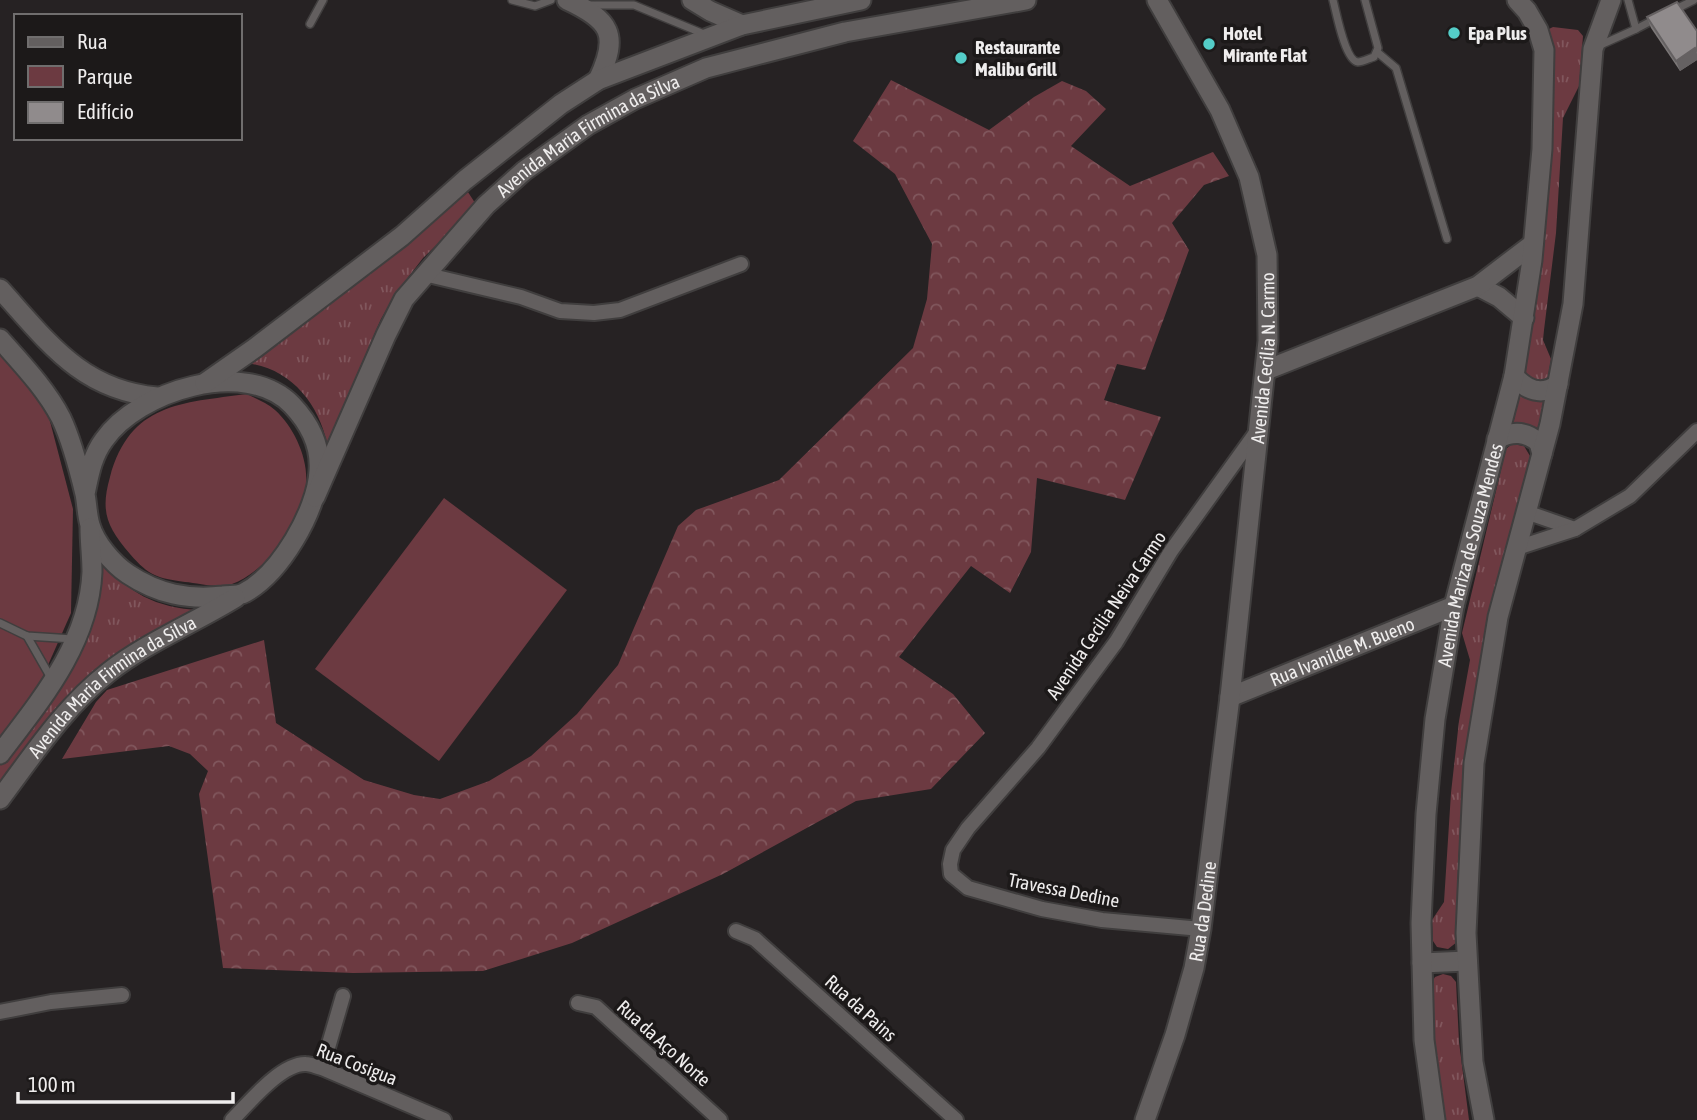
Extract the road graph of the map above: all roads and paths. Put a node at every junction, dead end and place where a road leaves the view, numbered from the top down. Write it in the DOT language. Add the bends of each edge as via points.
graph roads {
  1 [pos="323,0"];
  2 [pos="512,0"];
  3 [pos="551,0"];
  4 [pos="692,0"];
  5 [pos="861,0"];
  6 [pos="1026,0"];
  7 [pos="1157,0"];
  8 [pos="1333,0"];
  9 [pos="1365,0"];
  10 [pos="1517,0"];
  11 [pos="1611,0"];
  12 [pos="1628,0"];
  13 [pos="1693,0"];
  14 [pos="572,2"];
  15 [pos="310,24"];
  16 [pos="742,25"];
  17 [pos="1636,29"];
  18 [pos="701,40"];
  19 [pos="1592,49"];
  20 [pos="1377,52"];
  21 [pos="706,68"];
  22 [pos="598,80"];
  23 [pos="465,180"];
  24 [pos="486,205"];
  25 [pos="1447,239"];
  26 [pos="1533,244"];
  27 [pos="741,264"];
  28 [pos="424,274"];
  29 [pos="1478,286"];
  30 [pos="0,289"];
  31 [pos="1524,318"];
  32 [pos="0,339"];
  33 [pos="1266,370"];
  34 [pos="1514,376"];
  35 [pos="205,383"];
  36 [pos="1558,384"];
  37 [pos="157,397"];
  38 [pos="1259,429"];
  39 [pos="1697,431"];
  40 [pos="1497,439"];
  41 [pos="1542,454"];
  42 [pos="85,494"];
  43 [pos="315,496"];
  44 [pos="1526,512"];
  45 [pos="90,527"];
  46 [pos="1575,529"];
  47 [pos="1517,548"];
  48 [pos="243,594"];
  49 [pos="1454,606"];
  50 [pos="0,623"];
  51 [pos="27,636"];
  52 [pos="75,639"];
  53 [pos="53,682"];
  54 [pos="1230,697"];
  55 [pos="0,754"];
  56 [pos="0,799"];
  57 [pos="953,850"];
  58 [pos="1201,929"];
  59 [pos="736,931"];
  60 [pos="1468,961"];
  61 [pos="1422,963"];
  62 [pos="122,995"];
  63 [pos="343,996"];
  64 [pos="578,1003"];
  65 [pos="0,1012"];
  66 [pos="322,1068"];
  67 [pos="232,1120"];
  68 [pos="444,1120"];
  69 [pos="720,1120"];
  70 [pos="956,1120"];
  71 [pos="1144,1120"];
  72 [pos="1435,1120"];
  73 [pos="1484,1120"];
  1 -- 15 [label="lane"];
  2 -- 3 [label="lane" via="535,6"];
  4 -- 16 [label="main road"];
  5 -- 16 [label="main road, Avenida Maria Firmina da Silva"];
  6 -- 21 [label="main road, Avenida Maria Firmina da Silva" via="845,32"];
  7 -- 33 [label="main road, Avenida Cecília N. Carmo" via="1220,110 1249,177 1267,255"];
  8 -- 20 [label="lane" via="1353,60 1374,57"];
  9 -- 20 [label="lane"];
  10 -- 26 [label="main road, Avenida Mariza de Souza Mendes" via="1538,30 1544,50 1542,149"];
  11 -- 19 [label="main road"];
  12 -- 17 [label="lane"];
  13 -- 17 [label="lane"];
  14 -- 18 [label="lane" via="634,5"];
  14 -- 22 [label="main road" via="600,17 606,27 607,60"];
  16 -- 18 [label="main road, Avenida Maria Firmina da Silva"];
  17 -- 19 [label="lane"];
  18 -- 21 [label="main road"];
  18 -- 22 [label="main road, Avenida Maria Firmina da Silva"];
  19 -- 36 [label="main road" via="1573,304"];
  20 -- 25 [label="lane" via="1396,68"];
  21 -- 24 [label="main road, Avenida Maria Firmina da Silva" via="588,125"];
  22 -- 23 [label="main road, Avenida Maria Firmina da Silva"];
  23 -- 24 [label="main road"];
  23 -- 35 [label="main road, Avenida Maria Firmina da Silva" via="402,236"];
  24 -- 28 [label="main road, Avenida Maria Firmina da Silva"];
  26 -- 29 [label="main road"];
  26 -- 31 [label="main road, Avenida Mariza de Souza Mendes"];
  27 -- 28 [label="street" via="620,310 593,313 560,311"];
  28 -- 43 [label="main road, Avenida Maria Firmina da Silva" via="404,299 386,335"];
  29 -- 31 [label="main road"];
  29 -- 33 [label="main road"];
  30 -- 37 [label="main road" via="86,376"];
  31 -- 34 [label="main road, Avenida Mariza de Souza Mendes"];
  32 -- 42 [label="main road" via="60,416"];
  33 -- 38 [label="main road, Avenida Cecília N. Carmo"];
  34 -- 36 [label="main road" via="1531,390 1545,391"];
  34 -- 40 [label="main road, Avenida Mariza de Souza Mendes"];
  35 -- 37 [label="main road"];
  35 -- 43 [label="main road" via="237,381 267,388 289,402 309,424 317,449"];
  36 -- 41 [label="main road"];
  37 -- 42 [label="main road" via="127,416 104,439 92,463"];
  38 -- 54 [label="main road, Avenida Cecília N. Carmo"];
  38 -- 57 [label="street, Avenida Cecilia Neiva Carmo" via="1171,551 1074,701"];
  39 -- 46 [label="street" via="1630,496"];
  40 -- 41 [label="main road" via="1521,433 1539,443"];
  40 -- 49 [label="main road, Avenida Mariza de Souza Mendes"];
  41 -- 44 [label="main road"];
  42 -- 45 [label="main road"];
  43 -- 48 [label="main road" via="276,568"];
  44 -- 46 [label="street"];
  44 -- 47 [label="main road"];
  45 -- 48 [label="main road" via="110,559 165,594 199,599"];
  45 -- 52 [label="main road, Avenida Maria Firmina da Silva" via="92,573 85,615"];
  46 -- 47 [label="street"];
  47 -- 60 [label="main road" via="1499,617 1474,763"];
  48 -- 56 [label="main road, Avenida Maria Firmina da Silva" via="110,671 44,739"];
  49 -- 54 [label="main road, Rua Ivanilde M. Bueno"];
  49 -- 61 [label="main road, Avenida Mariza de Souza Mendes" via="1435,719"];
  50 -- 51 [label="lane"];
  51 -- 52 [label="lane"];
  51 -- 53 [label="lane"];
  52 -- 53 [label="main road, Avenida Maria Firmina da Silva"];
  53 -- 55 [label="main road, Avenida Maria Firmina da Silva"];
  54 -- 58 [label="main road, Rua da Dedine"];
  57 -- 58 [label="street, Travessa Dedine" via="951,874 968,888 1102,920"];
  58 -- 71 [label="main road, Rua da Dedine" via="1175,1035"];
  59 -- 70 [label="street, Rua da Pains" via="755,939"];
  60 -- 61 [label="main road"];
  60 -- 73 [label="main road" via="1473,1062"];
  61 -- 72 [label="main road, Avenida Mariza de Souza Mendes" via="1424,1040"];
  62 -- 65 [label="street"];
  63 -- 66 [label="street"];
  64 -- 69 [label="street, Rua da Aço Norte" via="596,1007"];
  66 -- 67 [label="street, Rua Cosigua" via="305,1064 289,1068"];
  66 -- 68 [label="street, Rua Cosigua"];
}
